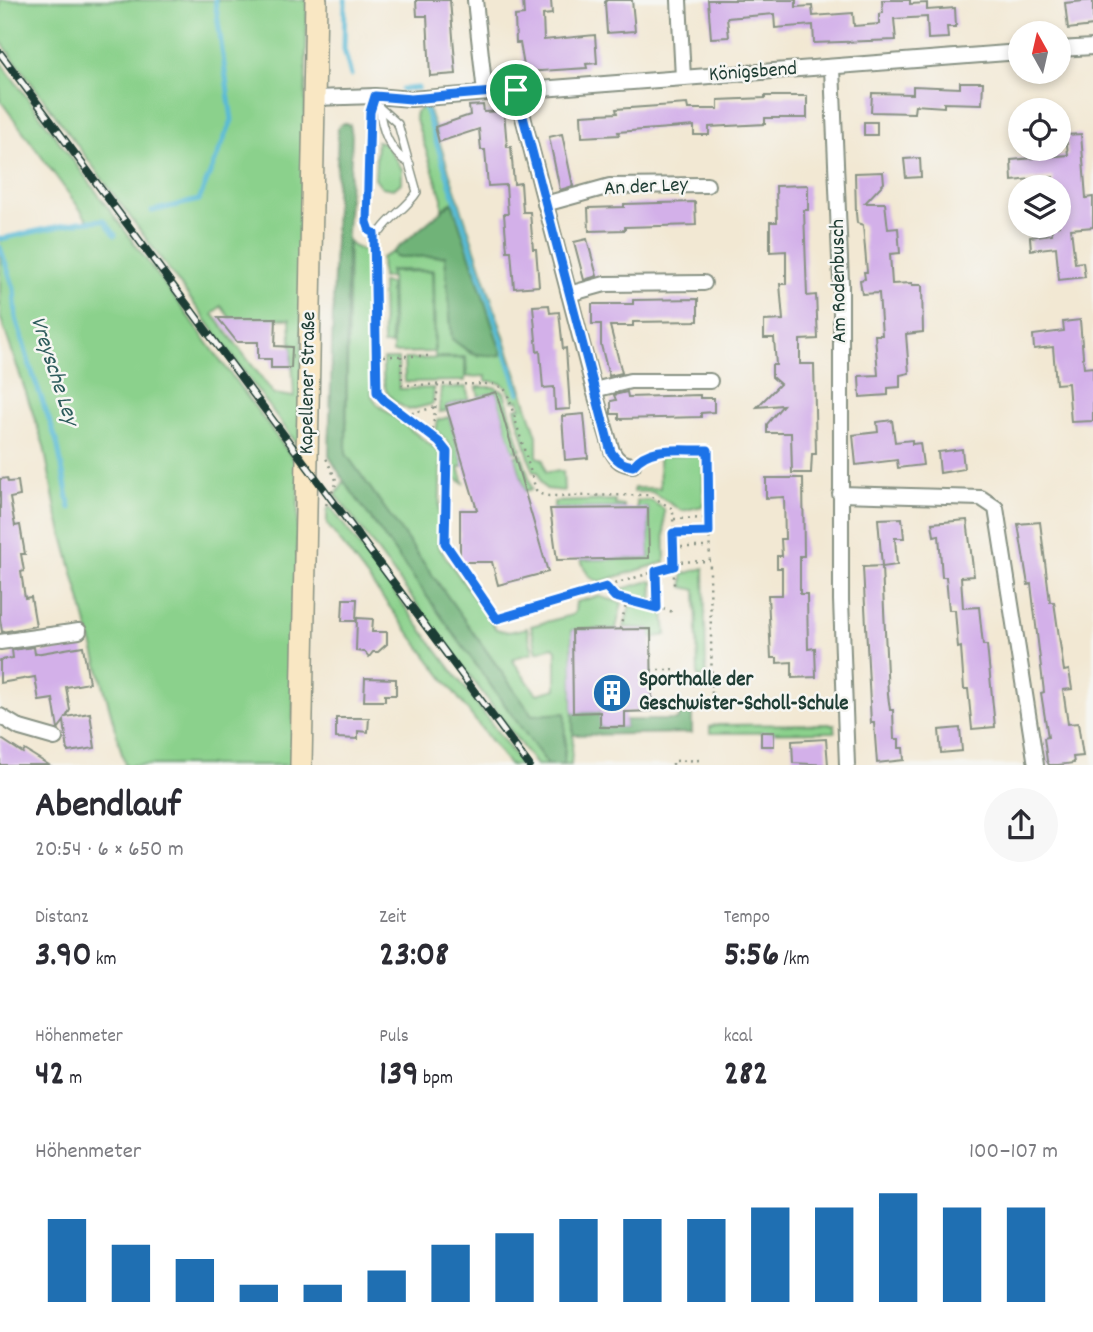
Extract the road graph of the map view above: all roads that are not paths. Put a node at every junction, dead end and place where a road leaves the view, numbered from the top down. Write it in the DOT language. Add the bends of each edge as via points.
graph roads {
  1 [pos="316,0"];
  2 [pos="475,0"];
  3 [pos="679,0"];
  4 [pos="1093,47"];
  5 [pos="1071,48"];
  6 [pos="1008,53"];
  7 [pos="832,68"];
  8 [pos="683,78"];
  9 [pos="516,90"];
  10 [pos="485,93"];
  11 [pos="315,98"];
  12 [pos="377,102"];
  13 [pos="410,164"];
  14 [pos="707,185"];
  15 [pos="545,204"];
  16 [pos="704,283"];
  17 [pos="569,294"];
  18 [pos="710,380"];
  19 [pos="594,390"];
  20 [pos="633,466"];
  21 [pos="840,494"];
  22 [pos="79,631"];
  23 [pos="0,642"];
  24 [pos="0,716"];
  25 [pos="55,738"];
  26 [pos="301,765"];
  27 [pos="847,765"];
  28 [pos="1036,765"];
  1 -- 11 [label="main road, Kapellener Straße"];
  2 -- 10 [label="street"];
  3 -- 8 [label="street"];
  4 -- 5 [label="street"];
  6 -- 7 [label="street, Königsbend"];
  7 -- 8 [label="street, Königsbend"];
  7 -- 21 [label="street, Am Rodenbusch" via="841,283"];
  8 -- 9 [label="street, Königsbend"];
  9 -- 10 [label="street, Königsbend"];
  9 -- 15 [label="street"];
  10 -- 12 [label="street, Königsbend"];
  11 -- 12 [label="street, Königsbend"];
  11 -- 26 [label="main road, Kapellener Straße"];
  12 -- 13 [label="lane" via="398,124"];
  12 -- 13 [label="lane" via="385,136"];
  12 -- 13 [label="lane" via="370,112 370,231 381,231 415,196"];
  14 -- 15 [label="street, An der Ley" via="610,186"];
  15 -- 17 [label="street"];
  16 -- 17 [label="street" via="605,284"];
  17 -- 19 [label="street"];
  18 -- 19 [label="street" via="630,381"];
  19 -- 20 [label="street" via="611,452 623,464"];
  21 -- 27 [label="street, Am Rodenbusch"];
  21 -- 28 [label="street" via="981,498 996,508"];
  22 -- 23 [label="street"];
  24 -- 25 [label="street" via="20,728"];
}
